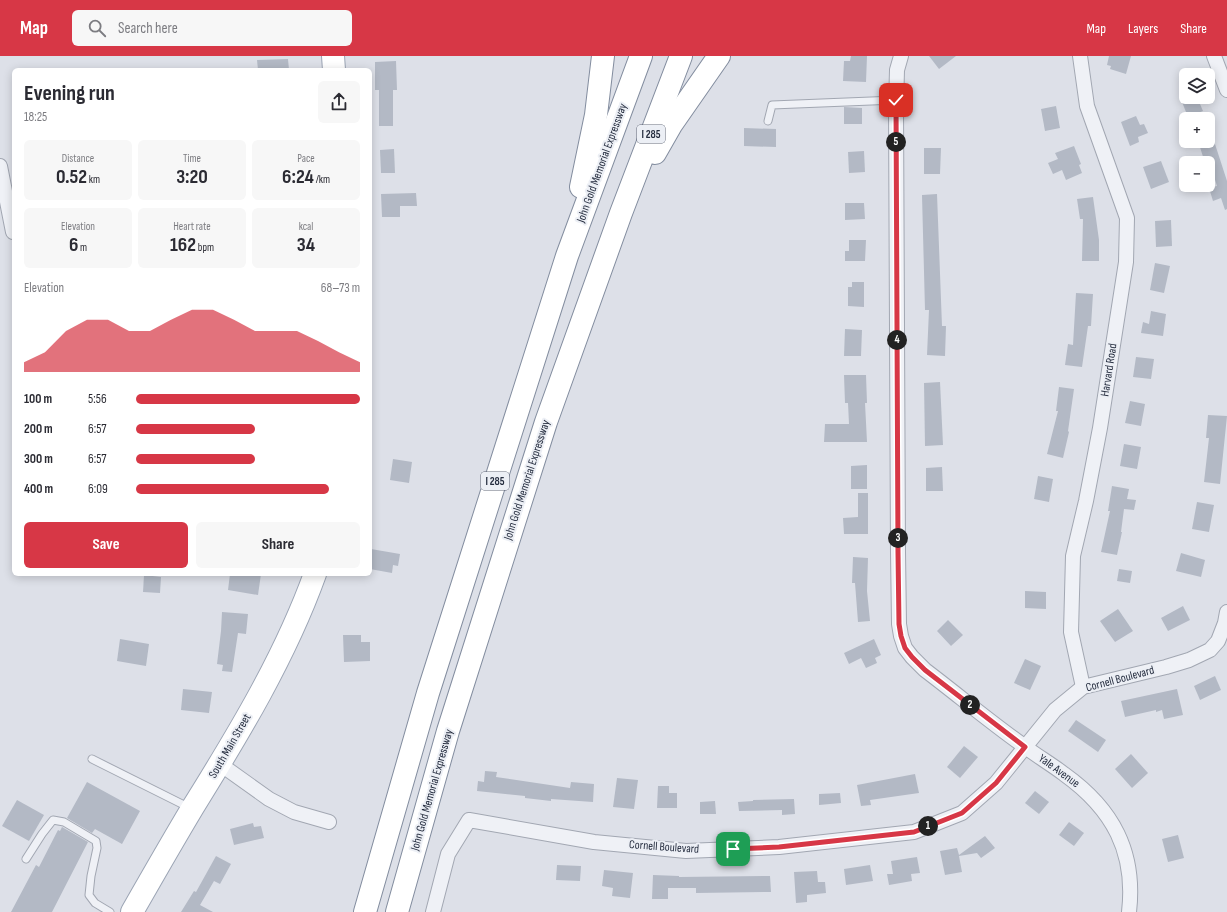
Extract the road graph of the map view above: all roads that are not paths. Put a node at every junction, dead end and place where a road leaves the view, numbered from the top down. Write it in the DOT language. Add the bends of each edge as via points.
graph roads {
  1 [pos="333,56"];
  2 [pos="603,56"];
  3 [pos="641,56"];
  4 [pos="681,56"];
  5 [pos="719,56"];
  6 [pos="901,56"];
  7 [pos="1080,56"];
  8 [pos="1214,56"];
  9 [pos="334,68"];
  10 [pos="1227,90"];
  11 [pos="896,100"];
  12 [pos="768,121"];
  13 [pos="0,166"];
  14 [pos="621,213"];
  15 [pos="12,227"];
  16 [pos="567,256"];
  17 [pos="314,576"];
  18 [pos="1227,612"];
  19 [pos="1083,687"];
  20 [pos="1025,747"];
  21 [pos="92,759"];
  22 [pos="220,764"];
  23 [pos="192,809"];
  24 [pos="329,822"];
  25 [pos="26,860"];
  26 [pos="110,912"];
  27 [pos="132,912"];
  28 [pos="365,912"];
  29 [pos="397,912"];
  30 [pos="433,912"];
  31 [pos="1129,912"];
  1 -- 9 [label="main road"];
  2 -- 16 [label="main road" via="596,115"];
  3 -- 16 [label="main road, John Gold Memorial Expressway / I 285"];
  4 -- 14 [label="main road, John Gold Memorial Expressway / I 285"];
  5 -- 14 [label="main road" via="671,125"];
  6 -- 11 [label="street, Yale Avenue" via="897,70"];
  7 -- 19 [label="street, Harvard Road" via="1086,106 1127,218 1126,262 1100,428 1073,556 1070,632"];
  8 -- 10 [label="street"];
  11 -- 12 [label="lane" via="772,105"];
  11 -- 20 [label="street, Yale Avenue" via="898,552 901,636 905,648 925,670"];
  13 -- 15 [label="street"];
  14 -- 29 [label="main road, John Gold Memorial Expressway / I 285" via="546,422 448,732"];
  16 -- 28 [label="main road, John Gold Memorial Expressway / I 285" via="428,693"];
  17 -- 22 [label="main road, South Main Street" via="277,662"];
  18 -- 19 [label="street, Cornell Boulevard" via="1218,641 1210,650 1166,667"];
  19 -- 20 [label="street, Cornell Boulevard" via="1054,710"];
  20 -- 30 [label="street, Cornell Boulevard" via="996,783 962,813 914,832 779,847 686,850 594,842 469,820 448,854"];
  20 -- 31 [label="street, Yale Avenue" via="1088,793 1111,821 1127,859 1131,895"];
  21 -- 23 [label="lane"];
  22 -- 23 [label="main road, South Main Street"];
  22 -- 24 [label="street" via="269,799 294,812"];
  23 -- 27 [label="main road, South Main Street"];
  25 -- 26 [label="lane" via="53,820 64,822 96,841 89,895 95,903"];
}
